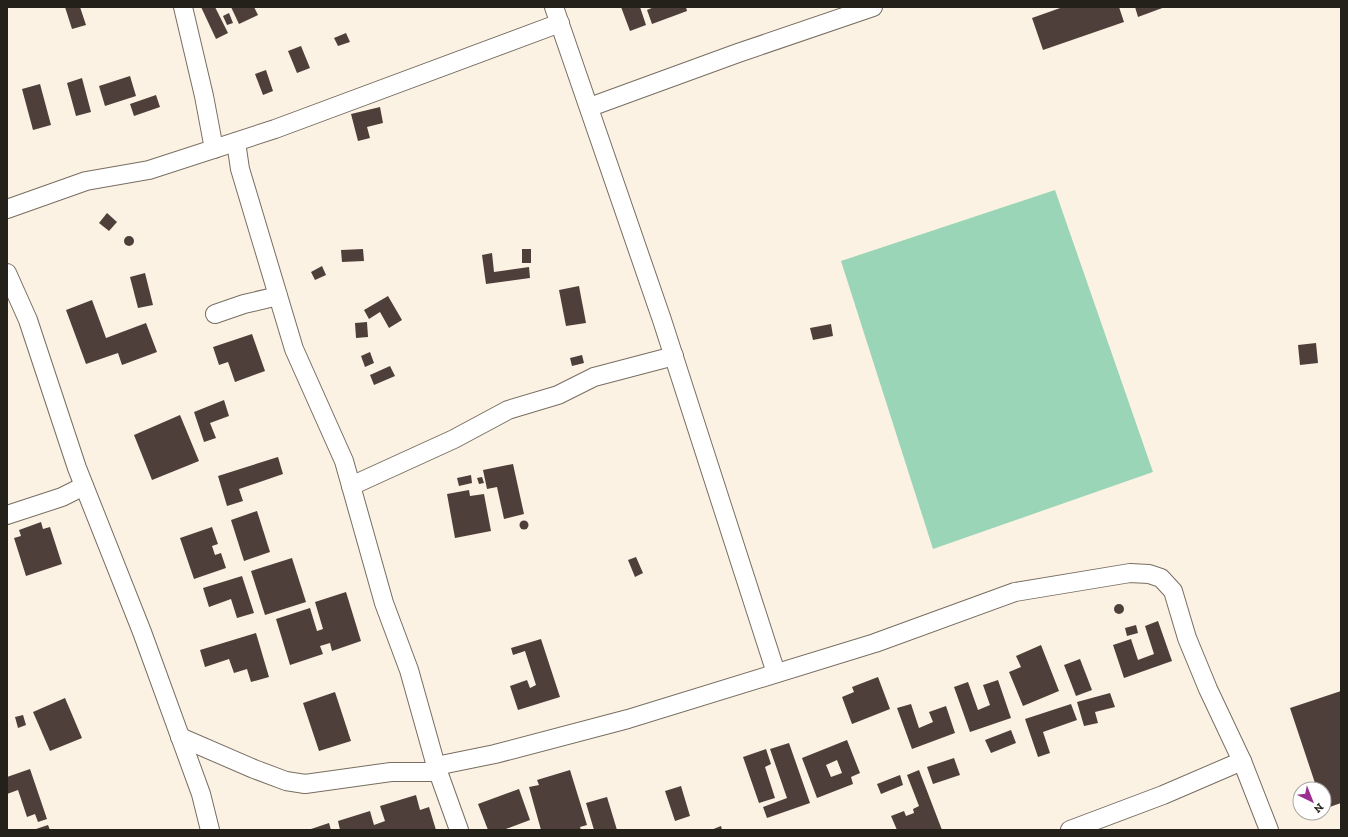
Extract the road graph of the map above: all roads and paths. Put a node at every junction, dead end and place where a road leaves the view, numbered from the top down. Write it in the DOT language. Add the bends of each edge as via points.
graph roads {
  1 [pos="183,7"];
  2 [pos="873,7"];
  3 [pos="854,10"];
  4 [pos="557,15"];
  5 [pos="590,107"];
  6 [pos="236,142"];
  7 [pos="214,149"];
  8 [pos="7,209"];
  9 [pos="7,273"];
  10 [pos="278,296"];
  11 [pos="215,314"];
  12 [pos="674,356"];
  13 [pos="84,486"];
  14 [pos="351,486"];
  15 [pos="7,515"];
  16 [pos="776,673"];
  17 [pos="180,737"];
  18 [pos="1242,760"];
  19 [pos="437,769"];
  20 [pos="210,830"];
  21 [pos="459,830"];
  22 [pos="1070,830"];
  23 [pos="1269,830"];
  1 -- 7 [label="street"];
  2 -- 3 [label="street"];
  3 -- 5 [label="street"];
  4 -- 5 [label="street"];
  4 -- 6 [label="street"];
  5 -- 12 [label="street"];
  6 -- 7 [label="street"];
  6 -- 10 [label="street" via="240,169"];
  7 -- 8 [label="street" via="148,170 86,181"];
  9 -- 13 [label="street" via="28,320"];
  10 -- 11 [label="street"];
  10 -- 14 [label="street" via="294,349 344,461"];
  12 -- 14 [label="street" via="594,377 558,395 516,407 454,439"];
  12 -- 16 [label="street"];
  13 -- 15 [label="street" via="62,497"];
  13 -- 17 [label="street" via="142,632"];
  14 -- 19 [label="street" via="384,603 409,670"];
  16 -- 18 [label="street" via="875,643 1015,592 1130,573 1149,574 1161,578 1173,591 1190,645"];
  16 -- 19 [label="street" via="628,719"];
  17 -- 19 [label="street" via="254,769 305,784 391,772"];
  17 -- 20 [label="street" via="201,794"];
  18 -- 22 [label="street" via="1156,798"];
  18 -- 23 [label="street"];
  19 -- 21 [label="street"];
}
